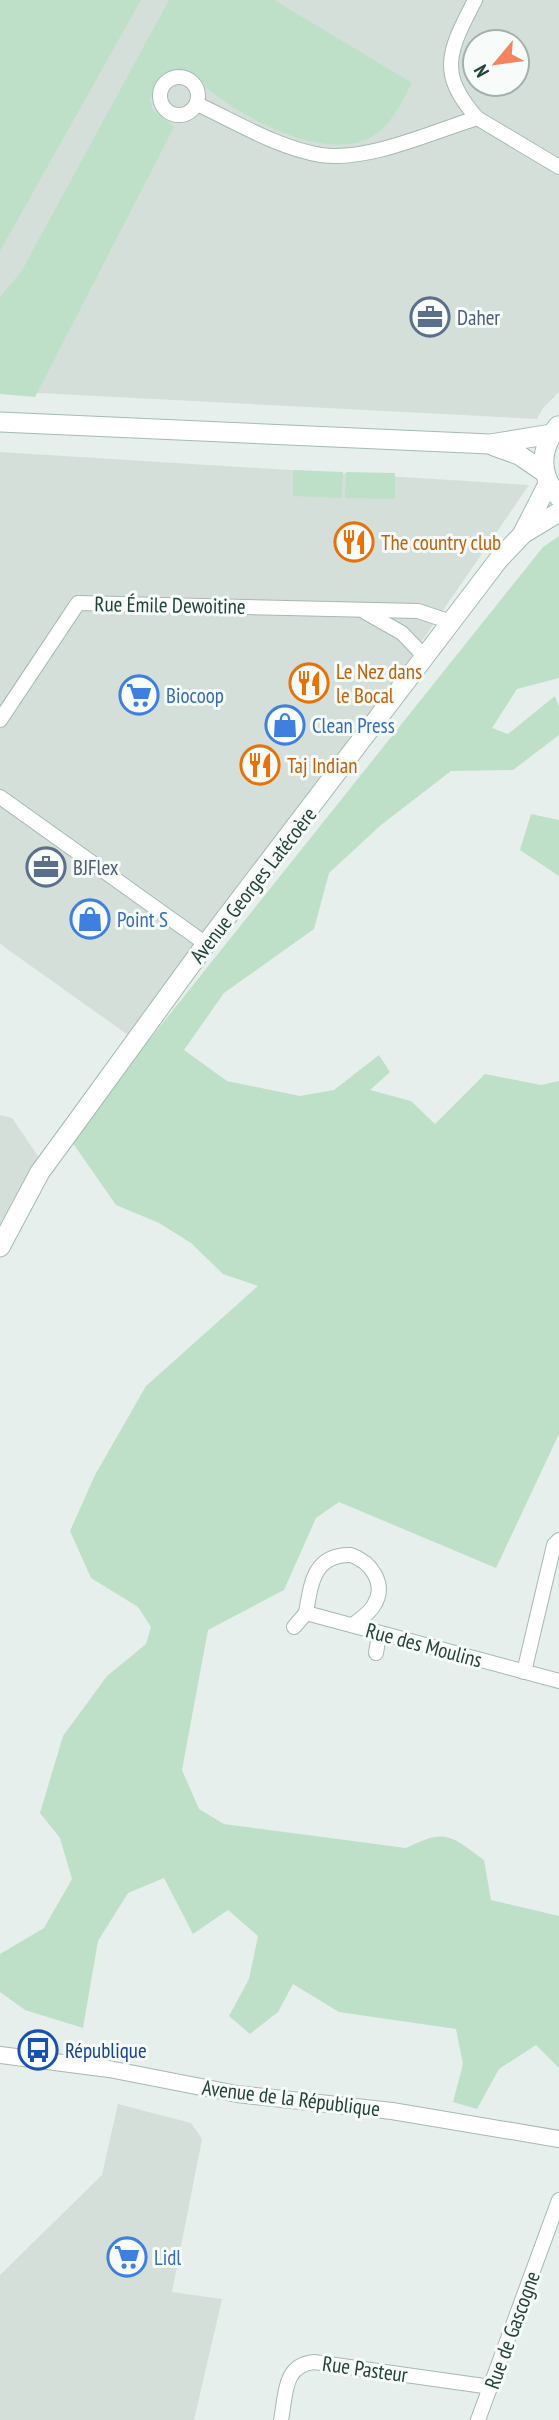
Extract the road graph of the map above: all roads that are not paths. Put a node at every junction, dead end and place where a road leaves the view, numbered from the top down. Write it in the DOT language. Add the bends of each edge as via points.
graph roads {
  1 [pos="475,0"];
  2 [pos="197,104"];
  3 [pos="477,118"];
  4 [pos="559,167"];
  5 [pos="0,422"];
  6 [pos="556,429"];
  7 [pos="490,444"];
  8 [pos="550,484"];
  9 [pos="559,512"];
  10 [pos="522,535"];
  11 [pos="360,610"];
  12 [pos="452,622"];
  13 [pos="425,657"];
  14 [pos="0,720"];
  15 [pos="0,796"];
  16 [pos="206,944"];
  17 [pos="0,1247"];
  18 [pos="559,1540"];
  19 [pos="306,1613"];
  20 [pos="353,1625"];
  21 [pos="294,1627"];
  22 [pos="379,1635"];
  23 [pos="376,1653"];
  24 [pos="524,1672"];
  25 [pos="559,1681"];
  26 [pos="0,2046"];
  27 [pos="0,2055"];
  28 [pos="23,2057"];
  29 [pos="559,2139"];
  30 [pos="559,2200"];
  31 [pos="491,2387"];
  32 [pos="281,2420"];
  33 [pos="478,2420"];
  1 -- 3 [label="street" via="451,47 450,61 460,97"];
  2 -- 3 [label="street" via="296,149 323,155 348,156 382,148"];
  3 -- 4 [label="street"];
  5 -- 7 [label="main road"];
  6 -- 7 [label="main road"];
  6 -- 8 [label="main road, Avenue Georges Latécoère" via="543,459"];
  7 -- 8 [label="main road" via="519,455"];
  8 -- 10 [label="main road, Avenue Georges Latécoère"];
  9 -- 10 [label="main road, Avenue Georges Latécoère"];
  10 -- 12 [label="main road, Avenue Georges Latécoère"];
  11 -- 12 [label="street, Rue Émile Dewoitine" via="418,611"];
  11 -- 13 [label="street, Rue Émile Dewoitine" via="402,633"];
  11 -- 14 [label="street, Rue Émile Dewoitine" via="78,603"];
  12 -- 13 [label="main road, Avenue Georges Latécoère"];
  13 -- 16 [label="main road, Avenue Georges Latécoère"];
  15 -- 16 [label="street"];
  16 -- 17 [label="main road, Avenue Georges Latécoère" via="40,1172"];
  18 -- 24 [label="street" via="554,1545"];
  19 -- 20 [label="street, Rue des Moulins"];
  19 -- 20 [label="street" via="314,1572 327,1559 351,1555 372,1568 378,1581 374,1607"];
  19 -- 21 [label="street"];
  20 -- 22 [label="street, Rue des Moulins"];
  22 -- 23 [label="street"];
  22 -- 24 [label="street, Rue des Moulins"];
  24 -- 25 [label="street, Rue des Moulins"];
  26 -- 28 [label="street, Avenue de la République"];
  27 -- 28 [label="street, Avenue de la République"];
  28 -- 29 [label="street, Avenue de la République" via="237,2094 392,2111"];
  30 -- 31 [label="street, Rue de Gascogne"];
  31 -- 32 [label="street, Rue Pasteur" via="301,2363 290,2378"];
  31 -- 33 [label="street, Rue de Gascogne"];
}
